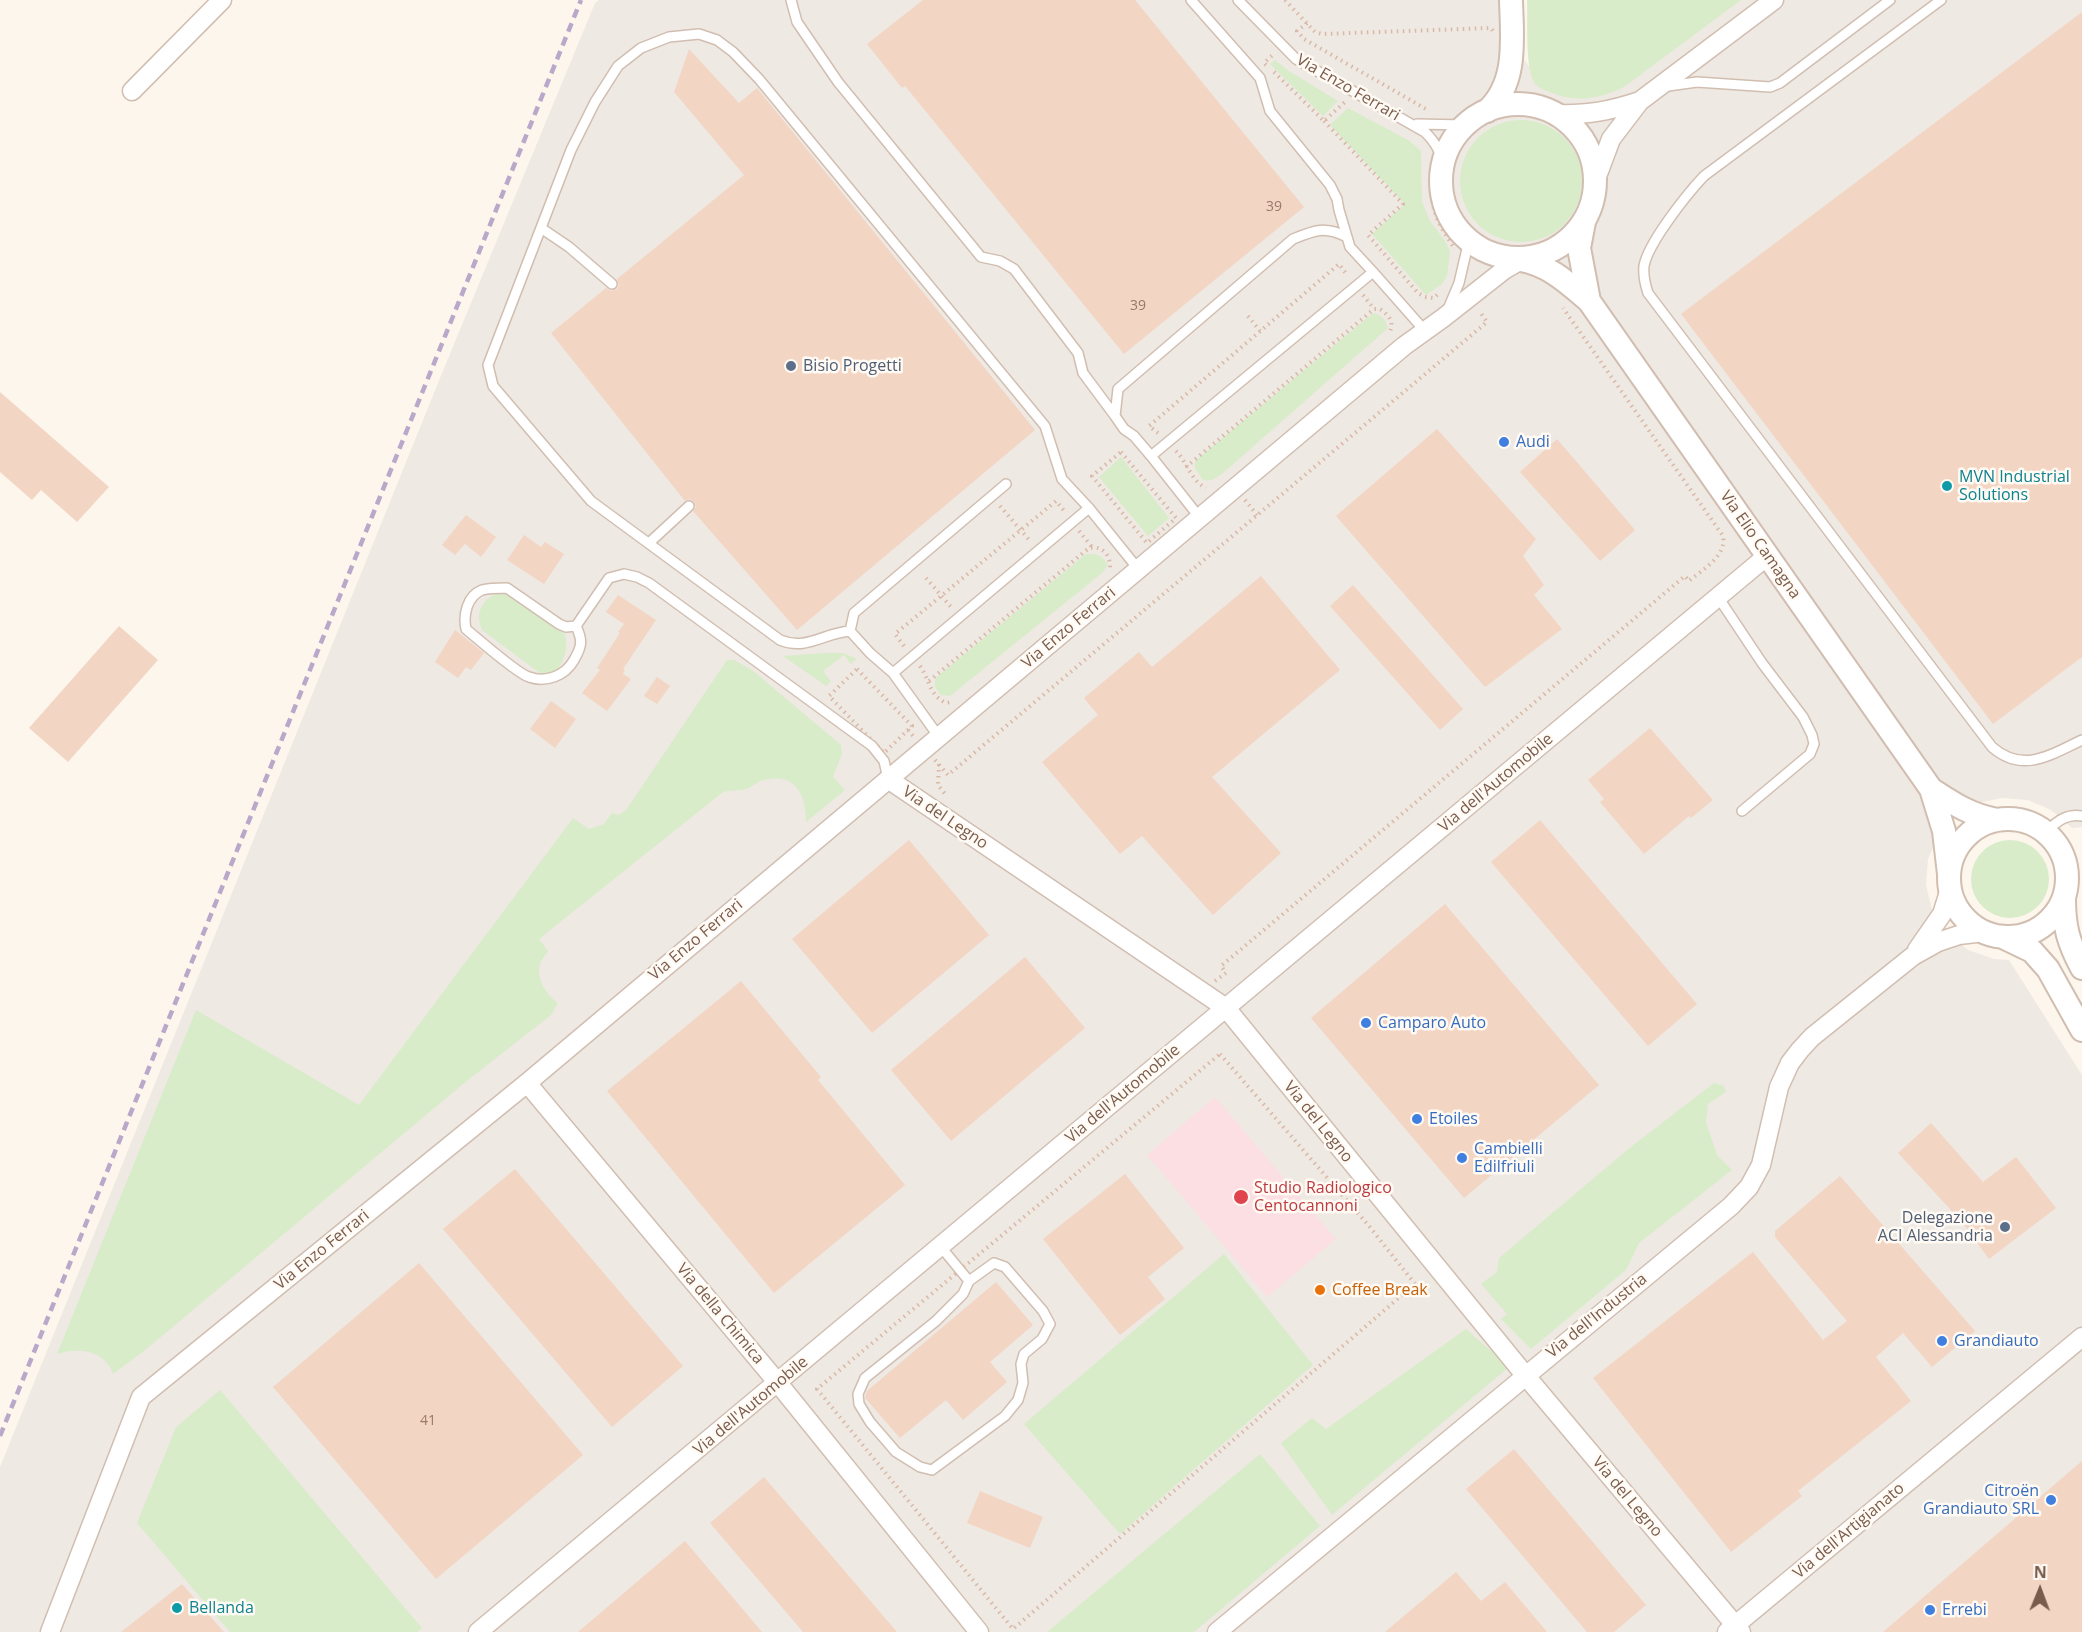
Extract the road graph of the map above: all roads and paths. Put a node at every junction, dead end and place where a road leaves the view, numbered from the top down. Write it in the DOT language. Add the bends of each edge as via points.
graph roads {
  1 [pos="222,0"];
  2 [pos="790,0"];
  3 [pos="1191,0"];
  4 [pos="1238,0"];
  5 [pos="1285,0"];
  6 [pos="1511,0"];
  7 [pos="1774,0"];
  8 [pos="1890,0"];
  9 [pos="1941,0"];
  10 [pos="1307,23"];
  11 [pos="1496,38"];
  12 [pos="1281,57"];
  13 [pos="1512,57"];
  14 [pos="132,92"];
  15 [pos="1646,96"];
  16 [pos="1356,104"];
  17 [pos="1428,111"];
  18 [pos="1487,111"];
  19 [pos="1548,111"];
  20 [pos="1324,121"];
  21 [pos="1410,123"];
  22 [pos="1465,125"];
  23 [pos="1436,167"];
  24 [pos="1596,179"];
  25 [pos="1584,222"];
  26 [pos="541,228"];
  27 [pos="1347,237"];
  28 [pos="1462,249"];
  29 [pos="1521,260"];
  30 [pos="1373,272"];
  31 [pos="1346,273"];
  32 [pos="612,284"];
  33 [pos="1444,289"];
  34 [pos="1368,301"];
  35 [pos="1589,301"];
  36 [pos="1561,305"];
  37 [pos="1485,308"];
  38 [pos="1374,309"];
  39 [pos="1248,316"];
  40 [pos="1443,318"];
  41 [pos="1260,331"];
  42 [pos="1425,331"];
  43 [pos="1388,334"];
  44 [pos="1115,416"];
  45 [pos="1159,433"];
  46 [pos="1121,452"];
  47 [pos="1151,456"];
  48 [pos="1184,460"];
  49 [pos="1186,467"];
  50 [pos="1006,484"];
  51 [pos="1215,486"];
  52 [pos="992,496"];
  53 [pos="689,506"];
  54 [pos="1089,508"];
  55 [pos="1063,510"];
  56 [pos="1200,518"];
  57 [pos="1021,530"];
  58 [pos="1081,533"];
  59 [pos="1030,542"];
  60 [pos="649,543"];
  61 [pos="1092,547"];
  62 [pos="1767,556"];
  63 [pos="1138,570"];
  64 [pos="1110,571"];
  65 [pos="926,578"];
  66 [pos="942,596"];
  67 [pos="1718,597"];
  68 [pos="951,607"];
  69 [pos="576,626"];
  70 [pos="850,631"];
  71 [pos="906,649"];
  72 [pos="919,665"];
  73 [pos="857,669"];
  74 [pos="893,673"];
  75 [pos="928,681"];
  76 [pos="952,702"];
  77 [pos="939,737"];
  78 [pos="2082,740"];
  79 [pos="888,779"];
  80 [pos="1931,789"];
  81 [pos="946,795"];
  82 [pos="1742,811"];
  83 [pos="2082,816"];
  84 [pos="1997,820"];
  85 [pos="2045,832"];
  86 [pos="1949,881"];
  87 [pos="2064,898"];
  88 [pos="1995,935"];
  89 [pos="1913,956"];
  90 [pos="2082,968"];
  91 [pos="1210,982"];
  92 [pos="1226,1008"];
  93 [pos="2082,1030"];
  94 [pos="526,1083"];
  95 [pos="942,1247"];
  96 [pos="961,1269"];
  97 [pos="969,1281"];
  98 [pos="2082,1337"];
  99 [pos="1525,1375"];
  100 [pos="778,1383"];
  101 [pos="1734,1630"];
  102 [pos="50,1632"];
  103 [pos="478,1632"];
  104 [pos="979,1632"];
  105 [pos="1217,1632"];
  1 -- 14 [label="street"];
  2 -- 44 [label="lane" via="797,21 838,82 981,257 1014,269 1078,353 1083,373"];
  3 -- 27 [label="lane" via="1260,78 1270,111 1330,185"];
  4 -- 21 [label="lane, Via Enzo Ferrari" via="1296,59"];
  5 -- 10 [label="path"];
  6 -- 13 [label="street"];
  7 -- 15 [label="street"];
  8 -- 15 [label="lane" via="1770,87 1685,82"];
  9 -- 78 [label="lane" via="1704,176 1648,252 1644,282 1648,294 1992,747 2012,759 2025,761 2040,759"];
  10 -- 11 [label="path" via="1322,34 1491,28"];
  10 -- 17 [label="path" via="1297,31 1304,39"];
  12 -- 20 [label="path" via="1277,51 1264,63"];
  13 -- 18 [label="street" via="1502,95"];
  13 -- 19 [label="street" via="1524,91"];
  15 -- 19 [label="street" via="1610,111 1584,115"];
  15 -- 24 [label="street" via="1611,139"];
  16 -- 20 [label="path" via="1345,98"];
  18 -- 19 [label="street" via="1504,105 1522,105"];
  18 -- 22 [label="street"];
  19 -- 24 [label="street" via="1571,125 1585,143"];
  20 -- 33 [label="path" via="1403,204 1368,235 1418,293 1434,298"];
  21 -- 22 [label="lane, Via Enzo Ferrari"];
  21 -- 23 [label="lane, Via Enzo Ferrari" via="1434,141 1441,157"];
  22 -- 23 [label="street"];
  23 -- 28 [label="street"];
  23 -- 28 [label="path" via="1430,192 1436,212 1454,249"];
  24 -- 25 [label="street"];
  25 -- 29 [label="street" via="1554,249"];
  25 -- 35 [label="street, Via Elio Camagna" via="1579,248"];
  26 -- 32 [label="lane"];
  26 -- 54 [label="lane" via="578,135 618,66 641,48 669,37 699,34 717,40 759,79 1045,426 1062,479"];
  26 -- 60 [label="lane" via="488,365 493,386 591,501"];
  27 -- 30 [label="lane" via="1350,247"];
  27 -- 44 [label="lane" via="1334,230 1314,230 1293,238 1118,388"];
  28 -- 29 [label="street" via="1485,250"];
  28 -- 40 [label="lane, Via Enzo Ferrari" via="1459,283"];
  29 -- 35 [label="street, Via Elio Camagna" via="1556,273"];
  29 -- 40 [label="street, Via Enzo Ferrari"];
  30 -- 42 [label="lane"];
  30 -- 47 [label="lane"];
  31 -- 41 [label="path" via="1339,264"];
  34 -- 38 [label="path"];
  35 -- 62 [label="street, Via Elio Camagna"];
  36 -- 91 [label="path" via="1723,536 1723,546 1689,581 1685,576 1230,958 1221,966 1226,973"];
  37 -- 81 [label="path" via="1479,313 1487,322 948,775 939,764 938,785"];
  38 -- 43 [label="path" via="1380,309 1390,319 1392,328"];
  38 -- 49 [label="path"];
  39 -- 41 [label="path"];
  40 -- 42 [label="street, Via Enzo Ferrari"];
  41 -- 45 [label="path" via="1149,426"];
  42 -- 56 [label="street, Via Enzo Ferrari"];
  44 -- 47 [label="lane"];
  46 -- 46 [label="path" via="1092,476 1148,543 1176,518"];
  47 -- 56 [label="lane"];
  48 -- 49 [label="path"];
  49 -- 51 [label="path" via="1203,487"];
  50 -- 52 [label="lane"];
  52 -- 57 [label="path"];
  52 -- 70 [label="lane" via="854,613"];
  53 -- 60 [label="lane"];
  54 -- 63 [label="lane"];
  54 -- 74 [label="lane"];
  55 -- 57 [label="path" via="1056,501"];
  56 -- 63 [label="street, Via Enzo Ferrari"];
  57 -- 59 [label="path"];
  57 -- 66 [label="path"];
  58 -- 61 [label="path"];
  60 -- 70 [label="lane" via="780,640 802,645"];
  61 -- 64 [label="path" via="1105,551"];
  61 -- 75 [label="path"];
  62 -- 67 [label="street, Via dell'Automobile"];
  62 -- 80 [label="street, Via Elio Camagna"];
  63 -- 77 [label="street, Via Enzo Ferrari"];
  65 -- 66 [label="path"];
  66 -- 68 [label="path"];
  66 -- 71 [label="path" via="895,634"];
  67 -- 82 [label="lane" via="1803,717 1814,744 1810,754"];
  67 -- 92 [label="street, Via dell'Automobile"];
  69 -- 69 [label="lane" via="582,638 571,667 546,680 528,677 466,629 464,621 472,598 481,591 507,588 559,624"];
  69 -- 79 [label="lane" via="609,578 624,574 637,577 872,746 884,761"];
  70 -- 74 [label="lane"];
  72 -- 75 [label="path"];
  73 -- 73 [label="path" via="912,726 884,753 829,696"];
  74 -- 77 [label="lane"];
  75 -- 76 [label="path" via="939,700"];
  77 -- 79 [label="street, Via Enzo Ferrari"];
  79 -- 92 [label="street, Via del Legno"];
  79 -- 94 [label="street, Via Enzo Ferrari"];
  80 -- 84 [label="street, Via Elio Camagna" via="1960,808"];
  80 -- 86 [label="street, Via Elio Camagna" via="1944,831"];
  83 -- 85 [label="lane" via="2068,815"];
  84 -- 85 [label="street" via="2022,821"];
  84 -- 86 [label="street" via="1982,825 1959,845"];
  85 -- 87 [label="street" via="2056,842 2065,862 2068,883"];
  86 -- 88 [label="street" via="1956,907 1968,922"];
  86 -- 89 [label="street, Via dell'Industria" via="1942,914"];
  87 -- 88 [label="street" via="2042,928 2024,936"];
  87 -- 90 [label="street" via="2064,925"];
  88 -- 89 [label="street, Via dell'Industria" via="1959,935"];
  88 -- 93 [label="street" via="2032,951 2048,969"];
  89 -- 99 [label="street, Via dell'Industria" via="1812,1037 1790,1062 1776,1095 1761,1165 1749,1187"];
  92 -- 95 [label="street, Via dell'Automobile"];
  92 -- 99 [label="street, Via del Legno"];
  94 -- 100 [label="street, Via della Chimica"];
  94 -- 102 [label="street, Via Enzo Ferrari" via="141,1397"];
  95 -- 96 [label="lane"];
  95 -- 100 [label="street, Via dell'Automobile"];
  96 -- 96 [label="path" via="817,1389 1013,1629 1415,1284 1220,1054"];
  96 -- 97 [label="lane"];
  97 -- 97 [label="lane" via="994,1263 1005,1267 1050,1324 1042,1339 1024,1354 1018,1400 1005,1416 932,1470 896,1452 870,1422 859,1404 858,1394 865,1378 936,1321 963,1294"];
  98 -- 101 [label="street, Via dell'Artigianato"];
  99 -- 101 [label="street, Via del Legno"];
  99 -- 105 [label="street, Via dell'Industria"];
  100 -- 103 [label="street, Via dell'Automobile"];
  100 -- 104 [label="street, Via della Chimica"];
}
